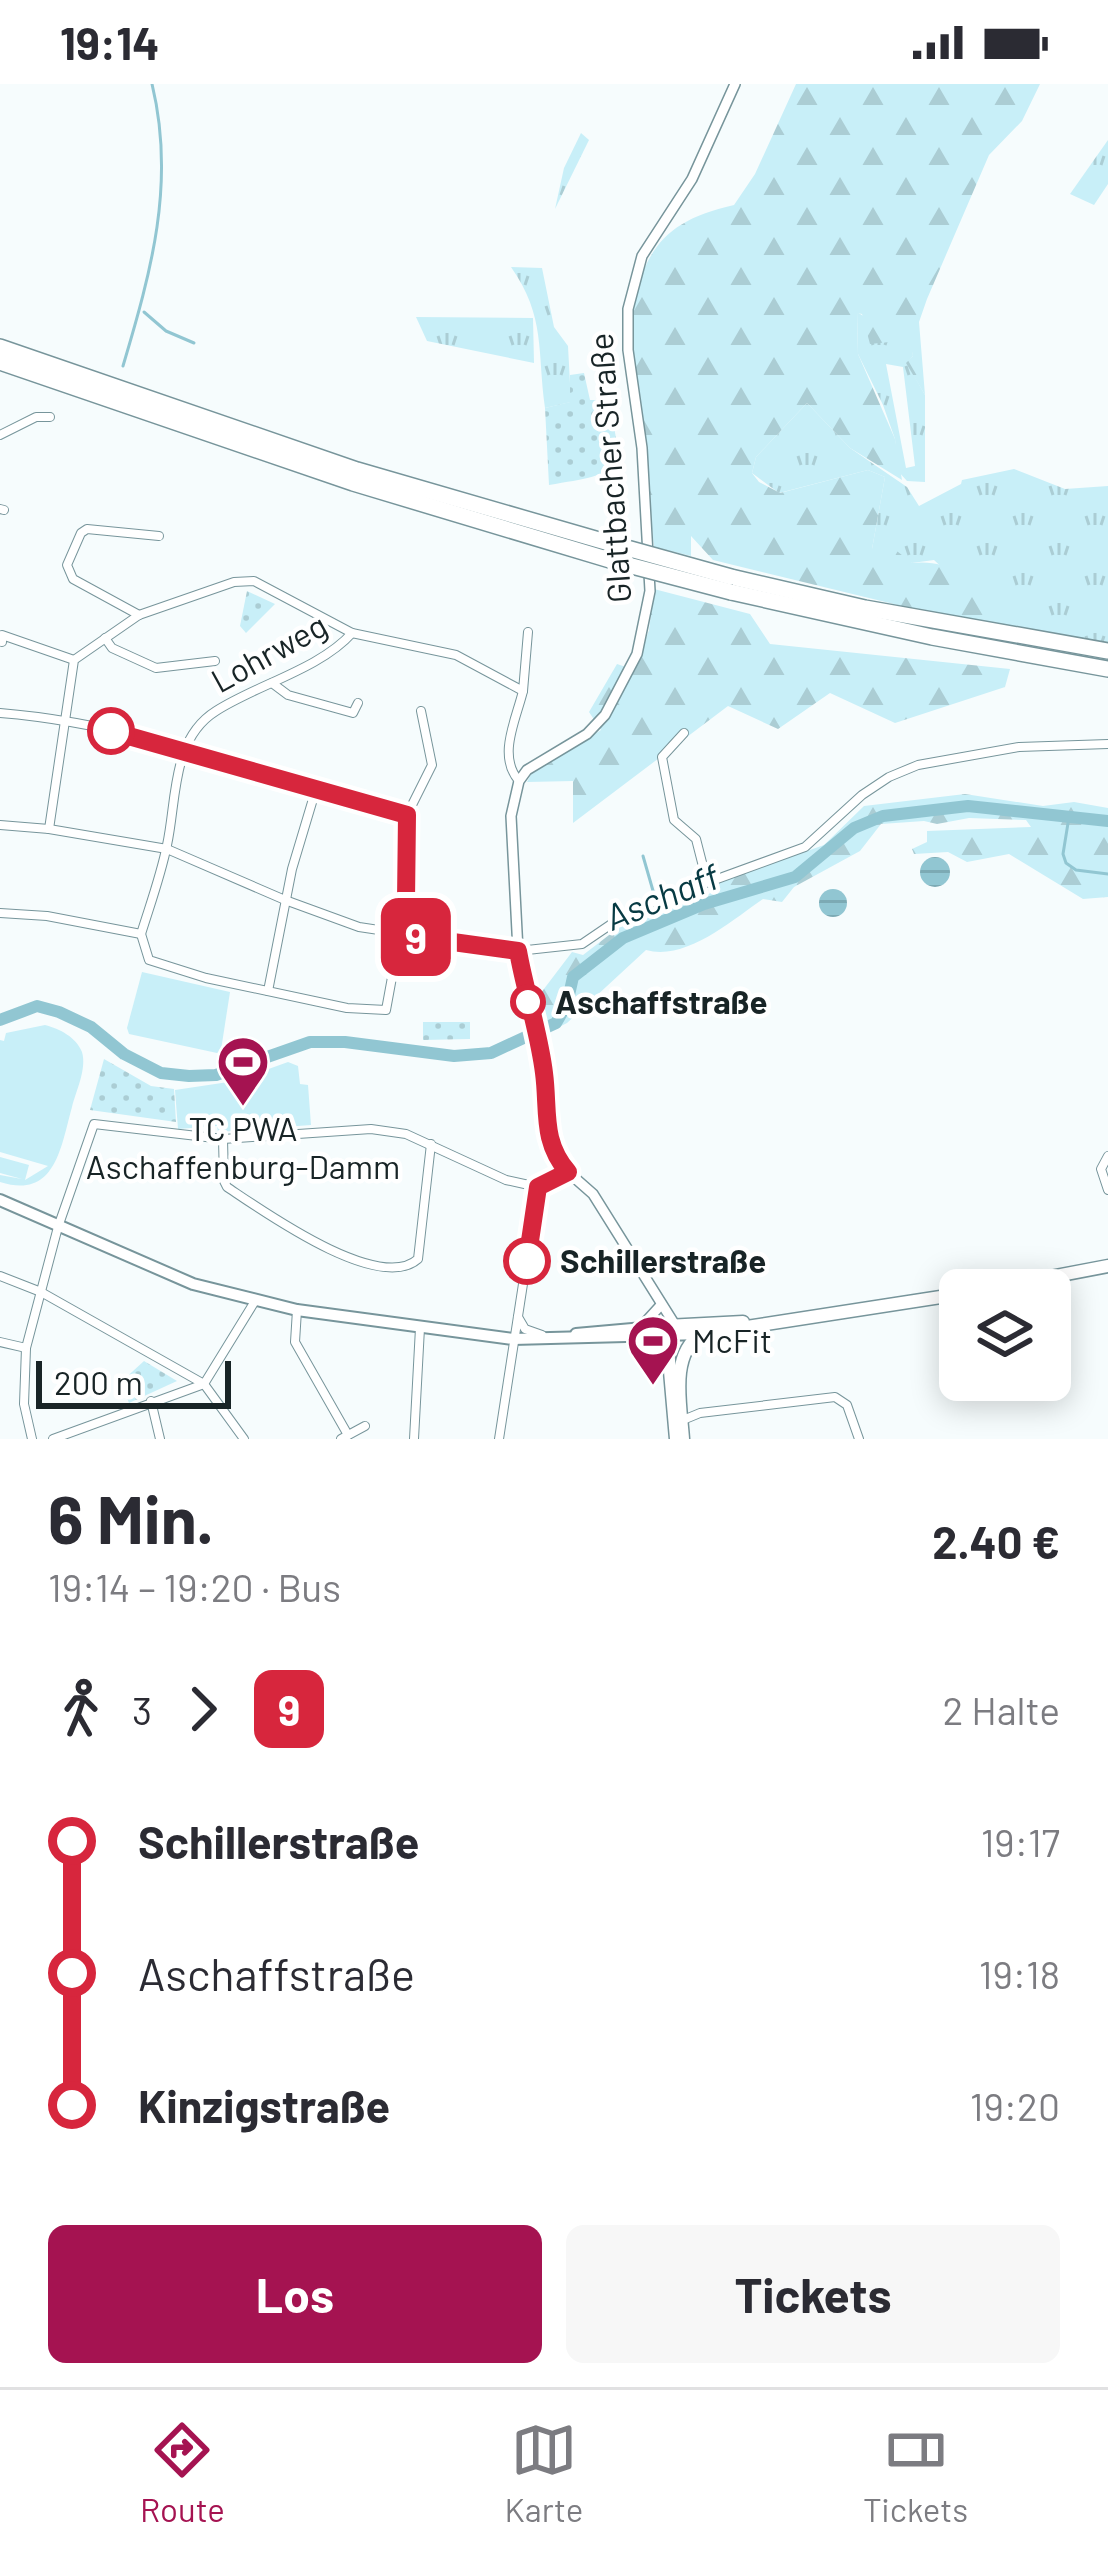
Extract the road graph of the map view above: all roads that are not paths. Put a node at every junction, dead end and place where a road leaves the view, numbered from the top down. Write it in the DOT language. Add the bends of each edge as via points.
graph roads {
  1 [pos="735,84"];
  2 [pos="0,347"];
  3 [pos="0,362"];
  4 [pos="50,417"];
  5 [pos="0,435"];
  6 [pos="158,536"];
  7 [pos="614,553"];
  8 [pos="731,585"];
  9 [pos="139,615"];
  10 [pos="529,632"];
  11 [pos="352,633"];
  12 [pos="2,635"];
  13 [pos="105,638"];
  14 [pos="1108,652"];
  15 [pos="74,660"];
  16 [pos="215,661"];
  17 [pos="1108,669"];
  18 [pos="272,683"];
  19 [pos="523,691"];
  20 [pos="358,703"];
  21 [pos="421,711"];
  22 [pos="0,713"];
  23 [pos="64,720"];
  24 [pos="684,733"];
  25 [pos="1108,745"];
  26 [pos="183,750"];
  27 [pos="519,781"];
  28 [pos="316,789"];
  29 [pos="407,815"];
  30 [pos="0,825"];
  31 [pos="49,829"];
  32 [pos="167,849"];
  33 [pos="707,882"];
  34 [pos="285,900"];
  35 [pos="0,913"];
  36 [pos="141,934"];
  37 [pos="402,935"];
  38 [pos="518,951"];
  39 [pos="268,991"];
  40 [pos="223,1139"];
  41 [pos="431,1144"];
  42 [pos="1108,1156"];
  43 [pos="568,1172"];
  44 [pos="538,1187"];
  45 [pos="1108,1190"];
  46 [pos="0,1200"];
  47 [pos="58,1227"];
  48 [pos="1108,1267"];
  49 [pos="1071,1274"];
  50 [pos="1071,1274"];
  51 [pos="0,1276"];
  52 [pos="41,1292"];
  53 [pos="939,1298"];
  54 [pos="255,1301"];
  55 [pos="660,1302"];
  56 [pos="297,1310"];
  57 [pos="518,1316"];
  58 [pos="804,1321"];
  59 [pos="640,1327"];
  60 [pos="421,1328"];
  61 [pos="672,1330"];
  62 [pos="701,1334"];
  63 [pos="547,1336"];
  64 [pos="513,1340"];
  65 [pos="0,1342"];
  66 [pos="26,1348"];
  67 [pos="680,1368"];
  68 [pos="204,1384"];
  69 [pos="681,1398"];
  70 [pos="151,1401"];
  71 [pos="700,1413"];
  72 [pos="683,1420"];
  73 [pos="365,1426"];
  74 [pos="345,1437"];
  75 [pos="32,1439"];
  76 [pos="53,1439"];
  77 [pos="160,1439"];
  78 [pos="244,1439"];
  79 [pos="414,1439"];
  80 [pos="499,1439"];
  81 [pos="679,1439"];
  82 [pos="860,1439"];
  1 -- 27 [label="street, Glattbacher Straße" via="692,179 641,256 628,309 650,591 637,654 605,715"];
  2 -- 7 [label="highway"];
  3 -- 7 [label="highway" via="353,483"];
  4 -- 5 [label="street"];
  6 -- 9 [label="street" via="86,530 67,565 73,579"];
  7 -- 8 [label="highway, bridge"];
  8 -- 14 [label="highway"];
  8 -- 17 [label="highway" via="932,638"];
  9 -- 11 [label="street" via="254,581"];
  9 -- 13 [label="street"];
  10 -- 19 [label="street"];
  11 -- 18 [label="street, Lohrweg"];
  11 -- 19 [label="street" via="456,655"];
  12 -- 15 [label="street"];
  13 -- 15 [label="street"];
  13 -- 16 [label="street" via="156,668"];
  15 -- 23 [label="street"];
  18 -- 20 [label="street" via="353,712"];
  18 -- 26 [label="street, Lohrweg" via="212,712"];
  19 -- 27 [label="street" via="509,750"];
  21 -- 29 [label="street" via="431,765"];
  22 -- 23 [label="street"];
  23 -- 26 [label="street"];
  23 -- 31 [label="street"];
  24 -- 33 [label="street" via="662,757 665,787 674,820 696,839"];
  25 -- 33 [label="street" via="1019,747 918,765 862,795 805,847"];
  26 -- 28 [label="street"];
  26 -- 32 [label="street"];
  27 -- 38 [label="street" via="511,816"];
  28 -- 29 [label="street"];
  28 -- 34 [label="street"];
  29 -- 37 [label="street"];
  30 -- 31 [label="street"];
  31 -- 32 [label="street"];
  32 -- 34 [label="street"];
  32 -- 36 [label="street"];
  33 -- 38 [label="street" via="622,914 582,944"];
  34 -- 37 [label="street"];
  34 -- 39 [label="street"];
  35 -- 36 [label="street"];
  36 -- 39 [label="street" via="149,960"];
  37 -- 38 [label="street"];
  37 -- 39 [label="street" via="386,1010"];
  38 -- 43 [label="street" via="544,1068 547,1133"];
  40 -- 41 [label="street" via="371,1129"];
  40 -- 41 [label="street" via="227,1187 332,1253 400,1268 418,1259"];
  40 -- 47 [label="street" via="104,1124 89,1129"];
  41 -- 44 [label="street"];
  42 -- 45 [label="street" via="1100,1169"];
  43 -- 44 [label="street"];
  43 -- 55 [label="street" via="593,1195"];
  44 -- 57 [label="street"];
  46 -- 47 [label="main road"];
  47 -- 52 [label="street"];
  47 -- 54 [label="main road"];
  48 -- 49 [label="main road"];
  48 -- 50 [label="main road"];
  51 -- 52 [label="street"];
  52 -- 66 [label="street"];
  52 -- 68 [label="street"];
  53 -- 58 [label="main road"];
  54 -- 56 [label="main road"];
  54 -- 68 [label="street"];
  55 -- 59 [label="street"];
  55 -- 61 [label="street"];
  56 -- 60 [label="main road"];
  56 -- 74 [label="street" via="295,1342"];
  57 -- 63 [label="street" via="530,1333"];
  57 -- 64 [label="street"];
  58 -- 61 [label="main road"];
  58 -- 62 [label="main road"];
  59 -- 61 [label="main road"];
  59 -- 63 [label="main road"];
  60 -- 64 [label="main road"];
  60 -- 79 [label="street"];
  61 -- 62 [label="main road"];
  61 -- 64 [label="main road"];
  61 -- 67 [label="main road"];
  61 -- 81 [label="main road"];
  62 -- 67 [label="main road"];
  63 -- 64 [label="main road"];
  64 -- 80 [label="street"];
  65 -- 66 [label="street"];
  66 -- 75 [label="street"];
  67 -- 69 [label="main road"];
  68 -- 70 [label="street"];
  68 -- 78 [label="street"];
  69 -- 71 [label="street"];
  69 -- 72 [label="main road"];
  70 -- 76 [label="street"];
  70 -- 77 [label="street"];
  71 -- 72 [label="street"];
  71 -- 82 [label="street" via="836,1397"];
  72 -- 81 [label="main road"];
  73 -- 74 [label="street"];
}
